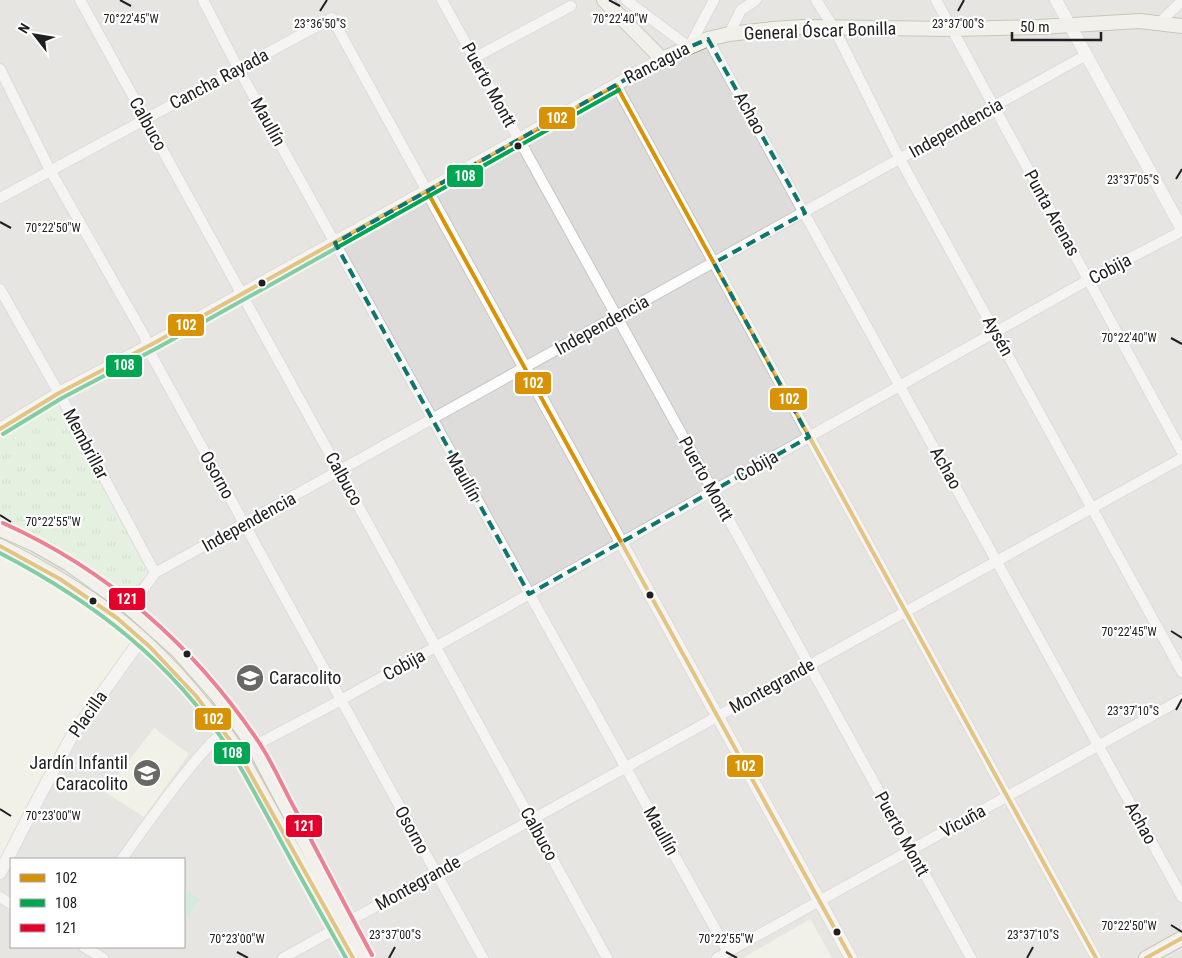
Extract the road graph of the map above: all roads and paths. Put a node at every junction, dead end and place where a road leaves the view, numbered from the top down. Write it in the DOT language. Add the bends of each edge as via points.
graph roads {
  1 [pos="80,0"];
  2 [pos="203,0"];
  3 [pos="442,0"];
  4 [pos="604,0"];
  5 [pos="626,0"];
  6 [pos="714,0"];
  7 [pos="756,0"];
  8 [pos="816,0"];
  9 [pos="936,0"];
  10 [pos="1056,0"];
  11 [pos="1182,1"];
  12 [pos="571,6"];
  13 [pos="1160,22"];
  14 [pos="1070,25"];
  15 [pos="1182,26"];
  16 [pos="834,28"];
  17 [pos="952,28"];
  18 [pos="728,34"];
  19 [pos="708,39"];
  20 [pos="689,46"];
  21 [pos="1086,55"];
  22 [pos="474,58"];
  23 [pos="662,59"];
  24 [pos="238,68"];
  25 [pos="0,69"];
  26 [pos="616,84"];
  27 [pos="994,107"];
  28 [pos="145,118"];
  29 [pos="519,139"];
  30 [pos="900,159"];
  31 [pos="50,170"];
  32 [pos="427,191"];
  33 [pos="0,198"];
  34 [pos="805,213"];
  35 [pos="1182,230"];
  36 [pos="334,243"];
  37 [pos="714,263"];
  38 [pos="1088,280"];
  39 [pos="0,289"];
  40 [pos="242,294"];
  41 [pos="617,317"];
  42 [pos="995,332"];
  43 [pos="147,347"];
  44 [pos="525,368"];
  45 [pos="900,386"];
  46 [pos="59,393"];
  47 [pos="433,420"];
  48 [pos="0,429"];
  49 [pos="809,437"];
  50 [pos="1182,452"];
  51 [pos="1182,458"];
  52 [pos="340,472"];
  53 [pos="713,491"];
  54 [pos="1092,508"];
  55 [pos="245,525"];
  56 [pos="0,529"];
  57 [pos="621,543"];
  58 [pos="0,546"];
  59 [pos="997,562"];
  60 [pos="155,574"];
  61 [pos="530,594"];
  62 [pos="130,608"];
  63 [pos="906,612"];
  64 [pos="141,639"];
  65 [pos="436,647"];
  66 [pos="809,666"];
  67 [pos="1182,672"];
  68 [pos="1182,699"];
  69 [pos="341,700"];
  70 [pos="717,717"];
  71 [pos="225,733"];
  72 [pos="254,746"];
  73 [pos="1098,746"];
  74 [pos="626,768"];
  75 [pos="1007,796"];
  76 [pos="531,820"];
  77 [pos="911,850"];
  78 [pos="123,858"];
  79 [pos="0,873"];
  80 [pos="436,873"];
  81 [pos="1182,898"];
  82 [pos="819,901"];
  83 [pos="342,926"];
  84 [pos="1182,938"];
  85 [pos="86,948"];
  86 [pos="728,952"];
  87 [pos="103,958"];
  88 [pos="283,958"];
  89 [pos="353,958"];
  90 [pos="366,958"];
  91 [pos="483,958"];
  92 [pos="607,958"];
  93 [pos="717,958"];
  94 [pos="851,958"];
  95 [pos="971,958"];
  96 [pos="1096,958"];
  97 [pos="1146,958"];
  1 -- 28 [label="street, Calbuco"];
  2 -- 24 [label="street, Maullín"];
  3 -- 22 [label="street, Puerto Montt"];
  4 -- 23 [label="main road"];
  5 -- 20 [label="street"];
  6 -- 20 [label="street"];
  7 -- 18 [label="street" via="741,10"];
  8 -- 16 [label="street, Aysén"];
  9 -- 17 [label="street, Punta Arenas"];
  10 -- 14 [label="street"];
  11 -- 13 [label="street"];
  12 -- 22 [label="street"];
  13 -- 14 [label="main road, General Óscar Bonilla"];
  13 -- 15 [label="main road, General Óscar Bonilla"];
  14 -- 17 [label="main road, General Óscar Bonilla"];
  14 -- 21 [label="street"];
  16 -- 17 [label="main road, General Óscar Bonilla"];
  16 -- 18 [label="main road, General Óscar Bonilla"];
  16 -- 30 [label="street, Aysén"];
  17 -- 27 [label="street, Punta Arenas"];
  18 -- 19 [label="main road, Rancagua"];
  19 -- 20 [label="main road, Rancagua"];
  19 -- 34 [label="street, Achao"];
  20 -- 23 [label="main road, Rancagua"];
  21 -- 27 [label="street, Independencia"];
  21 -- 35 [label="street"];
  22 -- 29 [label="street, Puerto Montt"];
  23 -- 26 [label="street, Rancagua"];
  24 -- 28 [label="street, Cancha Rayada"];
  24 -- 32 [label="street, Cancha Rayada" via="332,18"];
  24 -- 36 [label="street, Maullín"];
  25 -- 31 [label="street, Osorno"];
  26 -- 29 [label="street, Rancagua"];
  26 -- 37 [label="street"];
  27 -- 30 [label="street, Independencia"];
  27 -- 38 [label="street, Punta Arenas"];
  28 -- 31 [label="street, Cancha Rayada"];
  28 -- 40 [label="street, Calbuco"];
  29 -- 32 [label="street, Rancagua"];
  29 -- 41 [label="street, Puerto Montt"];
  30 -- 34 [label="street, Independencia"];
  30 -- 42 [label="street, Aysén"];
  31 -- 33 [label="street, Cancha Rayada"];
  31 -- 43 [label="street, Osorno" via="145,337"];
  32 -- 36 [label="street, Rancagua"];
  32 -- 44 [label="street"];
  34 -- 37 [label="street, Independencia"];
  34 -- 45 [label="street, Achao"];
  35 -- 38 [label="street, Cobija"];
  36 -- 40 [label="street, Rancagua"];
  36 -- 47 [label="street, Maullín"];
  37 -- 41 [label="street, Independencia"];
  37 -- 49 [label="street"];
  38 -- 42 [label="street, Cobija"];
  38 -- 50 [label="street, Punta Arenas"];
  39 -- 46 [label="street, Membrillar"];
  40 -- 43 [label="street, Rancagua"];
  40 -- 52 [label="street, Calbuco"];
  41 -- 44 [label="street, Independencia"];
  41 -- 53 [label="street, Puerto Montt"];
  42 -- 45 [label="street, Cobija"];
  42 -- 54 [label="street, Aysén"];
  43 -- 46 [label="street, Rancagua"];
  43 -- 55 [label="street, Osorno"];
  44 -- 47 [label="street, Independencia"];
  44 -- 57 [label="street"];
  45 -- 49 [label="street, Cobija"];
  45 -- 59 [label="street, Achao"];
  46 -- 48 [label="street, Rancagua"];
  46 -- 60 [label="street, Membrillar"];
  47 -- 52 [label="street, Independencia"];
  47 -- 61 [label="street, Maullín"];
  49 -- 53 [label="street, Cobija"];
  49 -- 63 [label="street"];
  51 -- 54 [label="street, Montegrande"];
  52 -- 55 [label="street, Independencia"];
  52 -- 65 [label="street, Calbuco"];
  53 -- 57 [label="street, Cobija"];
  53 -- 66 [label="street, Puerto Montt"];
  54 -- 59 [label="street, Montegrande"];
  54 -- 67 [label="street, Aysén"];
  55 -- 60 [label="street, Independencia"];
  55 -- 69 [label="street, Osorno"];
  56 -- 62 [label="main road" via="69,564"];
  57 -- 61 [label="street, Cobija"];
  57 -- 70 [label="street"];
  58 -- 64 [label="main road" via="60,578"];
  59 -- 63 [label="street, Montegrande"];
  59 -- 73 [label="street, Achao"];
  60 -- 62 [label="street, Independencia"];
  61 -- 65 [label="street, Cobija"];
  61 -- 74 [label="street, Maullín"];
  62 -- 72 [label="main road" via="197,671"];
  63 -- 66 [label="street, Montegrande"];
  63 -- 75 [label="street"];
  64 -- 71 [label="main road" via="183,682"];
  64 -- 79 [label="street, Placilla" via="72,736"];
  65 -- 69 [label="street, Cobija"];
  65 -- 76 [label="street, Calbuco"];
  66 -- 70 [label="street, Montegrande"];
  66 -- 77 [label="street, Puerto Montt"];
  68 -- 73 [label="street, Vicuña"];
  69 -- 72 [label="street, Cobija"];
  69 -- 80 [label="street, Osorno"];
  70 -- 74 [label="street, Montegrande"];
  70 -- 82 [label="street"];
  71 -- 78 [label="street" via="216,737 191,766"];
  71 -- 83 [label="main road"];
  72 -- 83 [label="main road"];
  73 -- 75 [label="street, Vicuña"];
  73 -- 81 [label="street, Achao"];
  74 -- 76 [label="street, Montegrande"];
  74 -- 86 [label="street, Maullín"];
  75 -- 77 [label="street, Vicuña"];
  75 -- 96 [label="street"];
  76 -- 80 [label="street, Montegrande"];
  76 -- 92 [label="street, Calbuco"];
  77 -- 82 [label="street, Vicuña"];
  77 -- 95 [label="street, Puerto Montt"];
  80 -- 83 [label="street, Montegrande"];
  80 -- 91 [label="street, Osorno"];
  82 -- 86 [label="street, Vicuña"];
  82 -- 94 [label="street"];
  83 -- 88 [label="street, Montegrande"];
  83 -- 89 [label="main road"];
  83 -- 90 [label="main road"];
  84 -- 97 [label="main road"];
  85 -- 87 [label="street"];
  86 -- 93 [label="street, Vicuña"];
}
